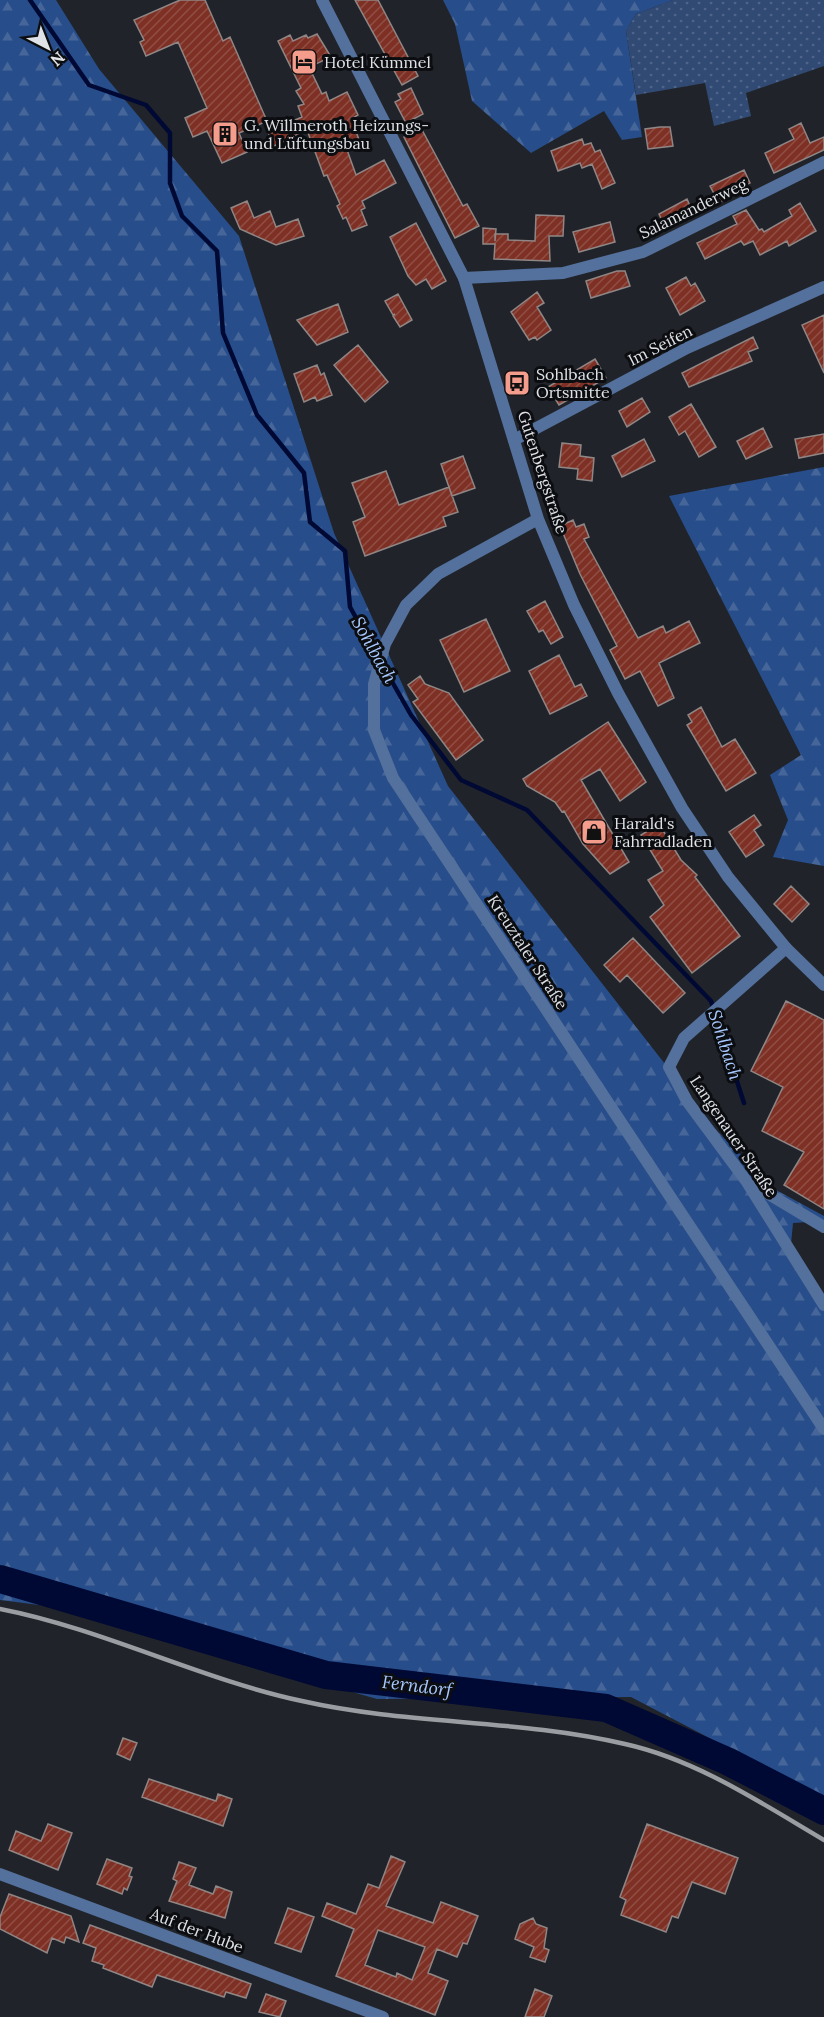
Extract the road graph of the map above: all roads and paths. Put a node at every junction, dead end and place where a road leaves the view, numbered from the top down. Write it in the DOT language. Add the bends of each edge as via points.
graph roads {
  1 [pos="322,0"];
  2 [pos="824,162"];
  3 [pos="464,278"];
  4 [pos="824,287"];
  5 [pos="514,440"];
  6 [pos="538,519"];
  7 [pos="786,948"];
  8 [pos="824,985"];
  9 [pos="747,1182"];
  10 [pos="824,1227"];
  11 [pos="824,1305"];
  12 [pos="824,1429"];
  13 [pos="0,1874"];
  14 [pos="380,2016"];
  1 -- 3 [label="street, Gutenbergstraße"];
  2 -- 3 [label="street, Salamanderweg" via="643,252 563,273"];
  3 -- 5 [label="street, Gutenbergstraße"];
  4 -- 5 [label="street, Im Seifen" via="687,348"];
  5 -- 6 [label="street, Gutenbergstraße"];
  6 -- 7 [label="street, Gutenbergstraße" via="579,614 682,808 728,877"];
  6 -- 12 [label="street, Kreuztaler Straße" via="438,574 406,605 385,644 374,684 374,730 393,778"];
  7 -- 8 [label="street, Gutenbergstraße"];
  7 -- 9 [label="street, Langenauer Straße" via="684,1038 669,1067 687,1101"];
  9 -- 10 [label="street"];
  9 -- 11 [label="street, Langenauer Straße"];
  13 -- 14 [label="street, Auf der Hube"];
}
